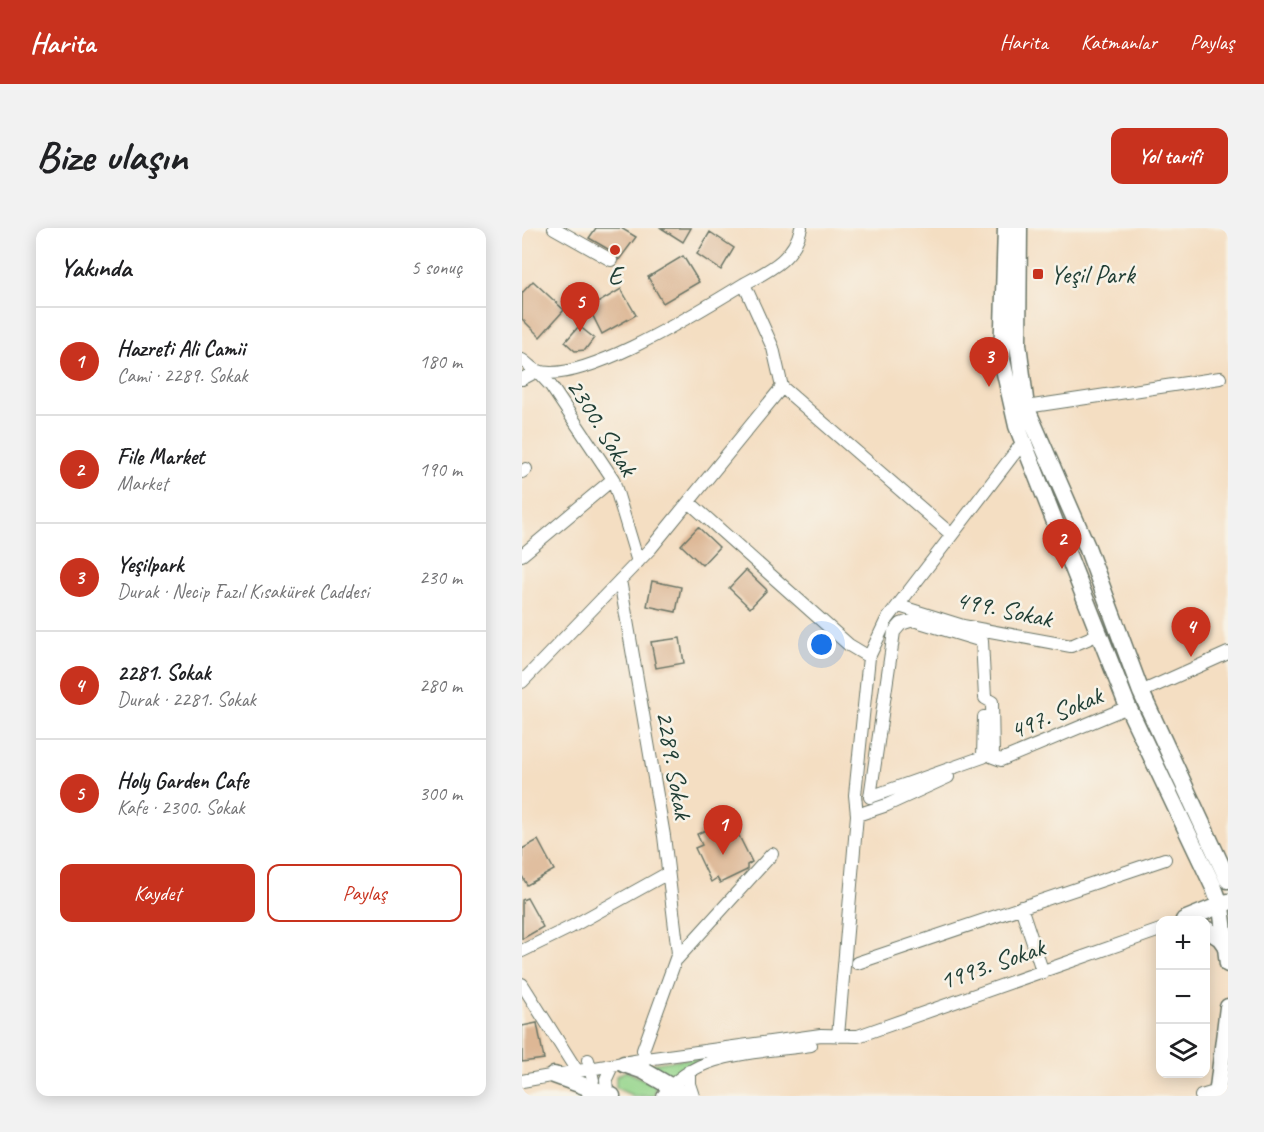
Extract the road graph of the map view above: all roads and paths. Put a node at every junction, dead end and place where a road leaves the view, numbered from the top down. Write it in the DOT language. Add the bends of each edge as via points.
graph roads {
  1 [pos="554,228"];
  2 [pos="801,228"];
  3 [pos="1006,228"];
  4 [pos="1019,228"];
  5 [pos="611,260"];
  6 [pos="744,284"];
  7 [pos="522,360"];
  8 [pos="537,371"];
  9 [pos="1220,378"];
  10 [pos="522,380"];
  11 [pos="782,387"];
  12 [pos="1026,407"];
  13 [pos="1029,436"];
  14 [pos="613,479"];
  15 [pos="689,502"];
  16 [pos="952,535"];
  17 [pos="522,555"];
  18 [pos="638,562"];
  19 [pos="620,580"];
  20 [pos="899,606"];
  21 [pos="1099,634"];
  22 [pos="1228,652"];
  23 [pos="869,657"];
  24 [pos="522,682"];
  25 [pos="1141,692"];
  26 [pos="1128,707"];
  27 [pos="992,716"];
  28 [pos="997,759"];
  29 [pos="857,814"];
  30 [pos="772,854"];
  31 [pos="1165,859"];
  32 [pos="668,873"];
  33 [pos="1228,880"];
  34 [pos="1225,905"];
  35 [pos="1022,907"];
  36 [pos="1197,916"];
  37 [pos="1156,932"];
  38 [pos="1210,932"];
  39 [pos="522,951"];
  40 [pos="1227,956"];
  41 [pos="677,959"];
  42 [pos="857,963"];
  43 [pos="1043,974"];
  44 [pos="522,984"];
  45 [pos="1228,1007"];
  46 [pos="838,1036"];
  47 [pos="682,1052"];
  48 [pos="646,1059"];
  49 [pos="589,1064"];
  50 [pos="618,1065"];
  51 [pos="577,1071"];
  52 [pos="692,1072"];
  53 [pos="554,1075"];
  54 [pos="522,1081"];
  55 [pos="589,1090"];
  56 [pos="666,1091"];
  57 [pos="1217,1094"];
  58 [pos="610,1095"];
  59 [pos="687,1096"];
  60 [pos="693,1096"];
  61 [pos="1201,1096"];
  1 -- 5 [label="street"];
  2 -- 6 [label="street" via="779,266"];
  3 -- 13 [label="main road" via="1002,360 1011,404"];
  4 -- 12 [label="main road" via="1018,344"];
  6 -- 8 [label="street" via="596,364 559,372"];
  6 -- 11 [label="street" via="773,348"];
  7 -- 8 [label="street"];
  8 -- 10 [label="street, 2300. Sokak"];
  8 -- 14 [label="street, 2300. Sokak"];
  9 -- 12 [label="street"];
  11 -- 15 [label="street"];
  11 -- 16 [label="street"];
  12 -- 13 [label="main road"];
  13 -- 16 [label="street"];
  13 -- 21 [label="main road"];
  13 -- 25 [label="main road" via="1087,547"];
  14 -- 17 [label="street"];
  14 -- 18 [label="street, 2300. Sokak"];
  15 -- 18 [label="street"];
  15 -- 23 [label="street" via="849,645"];
  16 -- 20 [label="street"];
  18 -- 19 [label="street"];
  19 -- 24 [label="street"];
  19 -- 32 [label="street, 2289. Sokak"];
  20 -- 21 [label="street, 499. Sokak" via="963,626 1071,646"];
  20 -- 23 [label="street" via="886,621"];
  21 -- 26 [label="main road"];
  22 -- 25 [label="street"];
  23 -- 29 [label="street" via="855,795"];
  25 -- 26 [label="main road"];
  25 -- 33 [label="main road"];
  26 -- 28 [label="street, 497. Sokak"];
  26 -- 34 [label="main road"];
  27 -- 27 [label="street" via="992,702 985,698 982,641 913,620 901,624 894,632 870,797 983,757 984,717"];
  27 -- 28 [label="street"];
  28 -- 29 [label="street, 497. Sokak"];
  29 -- 46 [label="street"];
  30 -- 41 [label="street"];
  31 -- 35 [label="street"];
  32 -- 39 [label="street"];
  32 -- 41 [label="street, 2289. Sokak"];
  34 -- 36 [label="main road"];
  34 -- 40 [label="main road"];
  35 -- 42 [label="street"];
  35 -- 43 [label="street"];
  37 -- 43 [label="street, 1993. Sokak"];
  38 -- 40 [label="main road" via="1220,938"];
  41 -- 48 [label="street, 2289. Sokak" via="644,1050"];
  43 -- 46 [label="street, 1993. Sokak" via="858,1036"];
  44 -- 51 [label="street"];
  45 -- 57 [label="main road"];
  46 -- 47 [label="street, 1993. Sokak"];
  46 -- 52 [label="street, 1993. Sokak" via="817,1044 705,1062"];
  47 -- 48 [label="street, 1993. Sokak"];
  47 -- 52 [label="street" via="684,1065"];
  48 -- 50 [label="street, 1993. Sokak"];
  49 -- 50 [label="street, 1993. Sokak"];
  49 -- 51 [label="street, 1993. Sokak"];
  49 -- 55 [label="street" via="593,1080"];
  50 -- 56 [label="main road" via="644,1071"];
  50 -- 58 [label="street" via="606,1079"];
  51 -- 53 [label="street, 1993. Sokak"];
  52 -- 56 [label="street, 1993. Sokak"];
  52 -- 60 [label="street" via="689,1084"];
  53 -- 54 [label="street, 1993. Sokak"];
  53 -- 55 [label="main road"];
  55 -- 58 [label="main road"];
  56 -- 59 [label="main road"];
  57 -- 61 [label="street"];
}
